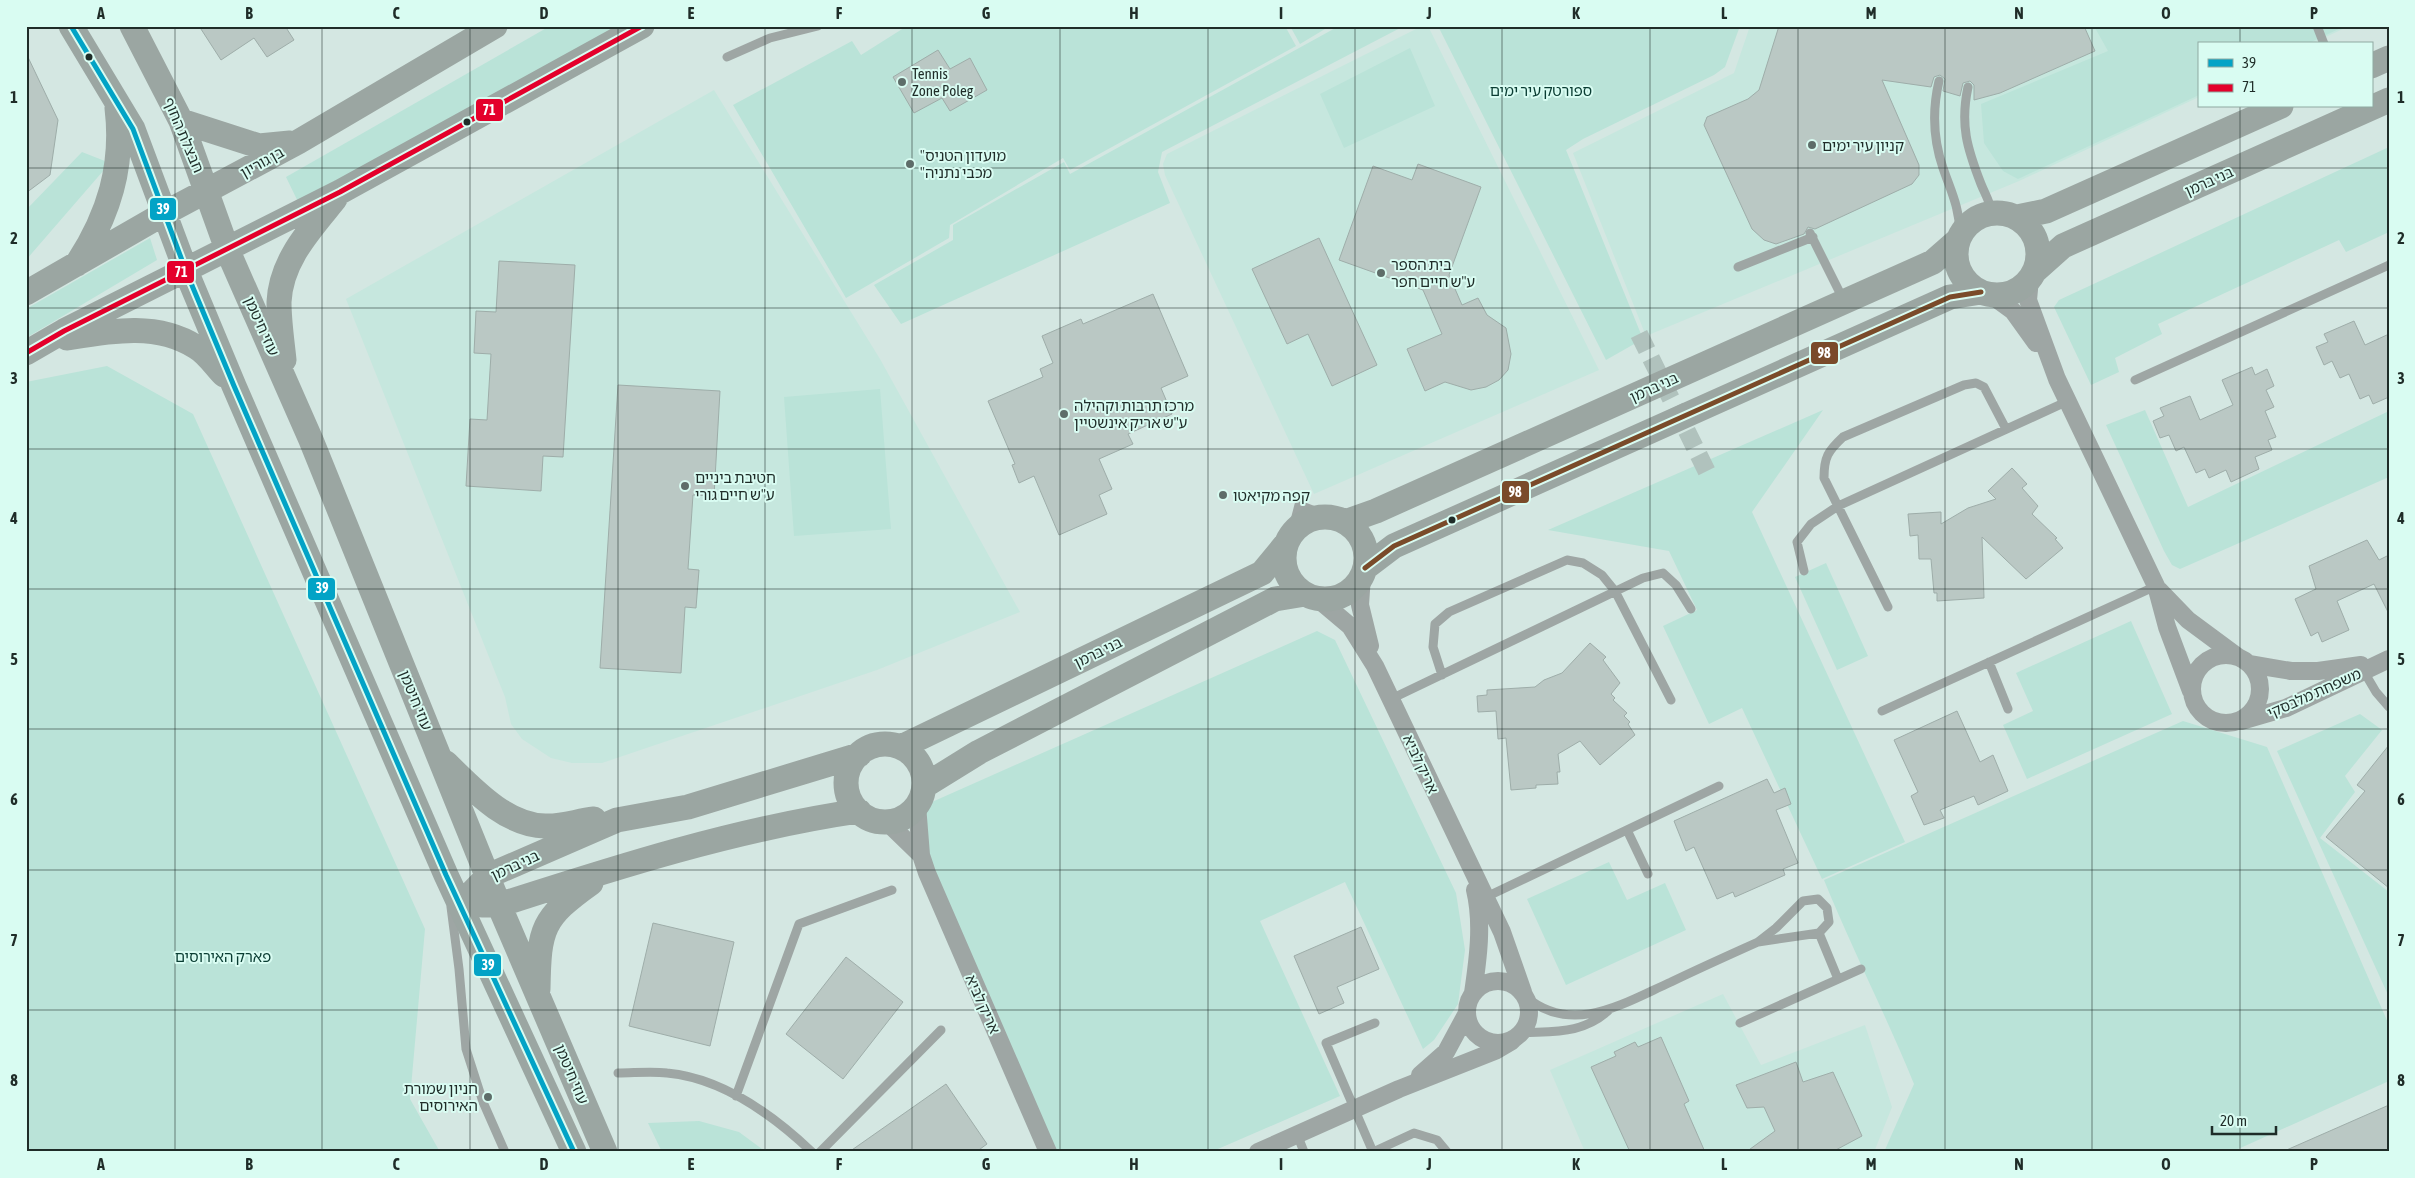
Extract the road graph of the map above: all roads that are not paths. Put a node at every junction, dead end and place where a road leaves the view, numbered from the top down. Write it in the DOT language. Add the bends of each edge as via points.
graph roads {
  1 [pos="71,26"];
  2 [pos="132,26"];
  3 [pos="495,26"];
  4 [pos="642,26"];
  5 [pos="818,26"];
  6 [pos="2317,26"];
  7 [pos="2323,42"];
  8 [pos="727,57"];
  9 [pos="2389,58"];
  10 [pos="2372,66"];
  11 [pos="1939,81"];
  12 [pos="1968,87"];
  13 [pos="116,100"];
  14 [pos="2389,100"];
  15 [pos="2277,108"];
  16 [pos="2371,108"];
  17 [pos="2372,108"];
  18 [pos="181,121"];
  19 [pos="298,142"];
  20 [pos="208,192"];
  21 [pos="340,192"];
  22 [pos="166,213"];
  23 [pos="1992,213"];
  24 [pos="2017,217"];
  25 [pos="1959,238"];
  26 [pos="227,249"];
  27 [pos="76,265"];
  28 [pos="2389,265"];
  29 [pos="1738,267"];
  30 [pos="186,271"];
  31 [pos="2032,275"];
  32 [pos="26,293"];
  33 [pos="1986,293"];
  34 [pos="1844,302"];
  35 [pos="37,347"];
  36 [pos="2057,379"];
  37 [pos="2135,380"];
  38 [pos="287,382"];
  39 [pos="234,386"];
  40 [pos="2068,401"];
  41 [pos="2006,429"];
  42 [pos="1838,506"];
  43 [pos="1338,519"];
  44 [pos="1289,539"];
  45 [pos="1804,571"];
  46 [pos="1364,572"];
  47 [pos="2156,586"];
  48 [pos="1615,591"];
  49 [pos="1312,596"];
  50 [pos="1888,607"];
  51 [pos="1691,609"];
  52 [pos="2389,659"];
  53 [pos="2244,660"];
  54 [pos="1989,662"];
  55 [pos="1375,666"];
  56 [pos="2362,668"];
  57 [pos="1442,675"];
  58 [pos="2191,691"];
  59 [pos="1391,700"];
  60 [pos="1671,700"];
  61 [pos="2389,707"];
  62 [pos="2008,709"];
  63 [pos="1882,711"];
  64 [pos="2238,722"];
  65 [pos="900,747"];
  66 [pos="859,755"];
  67 [pos="439,756"];
  68 [pos="1718,786"];
  69 [pos="921,795"];
  70 [pos="859,811"];
  71 [pos="661,813"];
  72 [pos="887,822"];
  73 [pos="1627,830"];
  74 [pos="920,855"];
  75 [pos="611,869"];
  76 [pos="1648,874"];
  77 [pos="446,875"];
  78 [pos="488,876"];
  79 [pos="892,890"];
  80 [pos="1481,899"];
  81 [pos="460,905"];
  82 [pos="499,905"];
  83 [pos="1819,933"];
  84 [pos="1758,942"];
  85 [pos="1861,969"];
  86 [pos="1838,979"];
  87 [pos="1473,993"];
  88 [pos="1524,994"];
  89 [pos="538,996"];
  90 [pos="1608,1010"];
  91 [pos="1467,1013"];
  92 [pos="1375,1023"];
  93 [pos="1740,1023"];
  94 [pos="941,1030"];
  95 [pos="1517,1037"];
  96 [pos="618,1073"];
  97 [pos="1399,1089"];
  98 [pos="736,1096"];
  99 [pos="1355,1108"];
  100 [pos="1297,1134"];
  101 [pos="505,1152"];
  102 [pos="574,1152"];
  103 [pos="605,1152"];
  104 [pos="812,1152"];
  105 [pos="820,1152"];
  106 [pos="1048,1152"];
  107 [pos="1258,1152"];
  108 [pos="1304,1152"];
  109 [pos="1373,1152"];
  110 [pos="1447,1152"];
  1 -- 13 [label="street"];
  2 -- 18 [label="street, חבצלת החוף"];
  3 -- 19 [label="street, בן גוריון"];
  4 -- 21 [label="street"];
  5 -- 8 [label="lane" via="770,38"];
  6 -- 7 [label="lane"];
  9 -- 10 [label="street"];
  11 -- 25 [label="lane" via="1933,105 1935,136 1957,202"];
  12 -- 23 [label="lane" via="1963,111 1964,131 1970,158"];
  13 -- 22 [label="street" via="133,128"];
  13 -- 27 [label="street" via="120,136 118,167 100,222"];
  14 -- 17 [label="street, בני ברמן"];
  15 -- 24 [label="street" via="2046,211"];
  16 -- 31 [label="street, בני ברמן" via="2063,246"];
  18 -- 19 [label="street" via="259,146"];
  18 -- 20 [label="street, חבצלת החוף"];
  19 -- 20 [label="street, בן גוריון"];
  20 -- 22 [label="street, בן גוריון"];
  20 -- 26 [label="street, חבצלת החוף"];
  21 -- 26 [label="street"];
  21 -- 38 [label="street" via="303,238 282,282 279,303"];
  22 -- 27 [label="street, בן גוריון"];
  22 -- 30 [label="street"];
  23 -- 24 [label="street"];
  23 -- 25 [label="street" via="1968,224"];
  24 -- 31 [label="street" via="2034,235 2038,259"];
  25 -- 33 [label="street" via="1956,253 1962,276 1971,286"];
  25 -- 34 [label="street, בני ברמן" via="1933,262"];
  26 -- 30 [label="street"];
  26 -- 38 [label="street, עוזי חיטמן"];
  27 -- 32 [label="street, בן גוריון"];
  28 -- 37 [label="lane"];
  29 -- 34 [label="lane" via="1811,234"];
  30 -- 35 [label="street"];
  30 -- 39 [label="street, עוזי חיטמן"];
  31 -- 33 [label="street" via="2012,292"];
  31 -- 36 [label="street" via="2028,300"];
  33 -- 36 [label="street" via="2013,311 2038,344"];
  33 -- 46 [label="street" via="1950,297 1394,546"];
  34 -- 43 [label="street, בני ברמן" via="1376,511"];
  35 -- 39 [label="street" via="113,331 160,332 198,348"];
  36 -- 40 [label="street"];
  38 -- 67 [label="street, עוזי חיטמן"];
  39 -- 77 [label="street, עוזי חיטמן"];
  40 -- 41 [label="lane"];
  40 -- 47 [label="street"];
  41 -- 42 [label="lane"];
  41 -- 42 [label="lane" via="1984,386 1976,383 1964,384 1842,436 1824,461 1824,478"];
  42 -- 45 [label="lane" via="1811,524 1796,542"];
  42 -- 50 [label="lane"];
  43 -- 44 [label="street" via="1316,517 1303,523"];
  43 -- 46 [label="street" via="1356,531 1363,543"];
  44 -- 49 [label="street" via="1284,560 1286,573 1294,585"];
  44 -- 65 [label="street, בני ברמן" via="1262,573"];
  46 -- 49 [label="street" via="1354,587 1342,595 1333,598"];
  46 -- 55 [label="street, אריק לביא" via="1360,605"];
  47 -- 53 [label="street" via="2188,620"];
  47 -- 54 [label="lane"];
  47 -- 58 [label="street" via="2167,627"];
  48 -- 51 [label="lane" via="1643,578 1663,574 1676,585"];
  48 -- 57 [label="lane"];
  48 -- 57 [label="lane" via="1602,575 1583,563 1567,560 1449,612 1435,624 1432,647"];
  48 -- 60 [label="lane"];
  49 -- 55 [label="street, אריק לביא" via="1350,626"];
  49 -- 69 [label="street" via="1275,599 979,752"];
  52 -- 56 [label="street, משפחת מלבסקי"];
  53 -- 56 [label="street, משפחת מלבסקי" via="2291,671"];
  53 -- 58 [label="street" via="2227,655 2205,662 2193,679"];
  53 -- 64 [label="street" via="2259,679 2260,691 2258,703 2248,716"];
  54 -- 62 [label="lane"];
  54 -- 63 [label="lane"];
  55 -- 59 [label="street, אריק לביא"];
  56 -- 61 [label="lane"];
  56 -- 64 [label="street, משפחת מלבסקי" via="2286,708"];
  57 -- 59 [label="lane"];
  58 -- 64 [label="street" via="2201,713 2214,722"];
  59 -- 80 [label="street, אריק לביא" via="1468,862"];
  65 -- 66 [label="street" via="884,743 871,746"];
  65 -- 69 [label="street" via="918,762 923,774"];
  66 -- 70 [label="street" via="852,762 846,786 849,798"];
  66 -- 71 [label="street, בני ברמן" via="688,808"];
  67 -- 71 [label="street" via="475,791 524,822 559,826 576,821"];
  67 -- 78 [label="street, עוזי חיטמן"];
  68 -- 73 [label="lane"];
  69 -- 72 [label="street" via="903,818"];
  69 -- 74 [label="street, אריק לביא"];
  70 -- 72 [label="street" via="877,821"];
  70 -- 75 [label="street, בני ברמן" via="798,820"];
  71 -- 78 [label="street, בני ברמן" via="618,820"];
  72 -- 74 [label="street, אריק לביא"];
  73 -- 76 [label="lane"];
  73 -- 80 [label="lane"];
  74 -- 106 [label="street, אריק לביא"];
  75 -- 82 [label="street, בני ברמן"];
  75 -- 89 [label="street" via="563,903 550,918 542,938"];
  77 -- 81 [label="street, עוזי חיטמן"];
  77 -- 101 [label="lane" via="466,1049 483,1102"];
  78 -- 81 [label="street, בני ברמן"];
  78 -- 82 [label="street, עוזי חיטמן"];
  79 -- 98 [label="lane" via="798,924"];
  80 -- 87 [label="street, אריק לביא"];
  80 -- 88 [label="street, אריק לביא" via="1502,932"];
  81 -- 82 [label="street, בני ברמן"];
  81 -- 102 [label="street, עוזי חיטמן"];
  82 -- 89 [label="street, עוזי חיטמן"];
  83 -- 84 [label="lane"];
  83 -- 84 [label="lane" via="1825,928 1829,915 1824,903 1811,898 1795,907"];
  83 -- 86 [label="lane"];
  84 -- 90 [label="lane"];
  85 -- 86 [label="lane"];
  86 -- 93 [label="lane"];
  87 -- 88 [label="street" via="1480,986 1498,980 1516,986"];
  87 -- 91 [label="street"];
  88 -- 90 [label="lane" via="1541,1008 1556,1013 1580,1015"];
  88 -- 95 [label="street" via="1530,1015"];
  89 -- 103 [label="street, עוזי חיטמן"];
  90 -- 95 [label="lane" via="1590,1024 1572,1030"];
  91 -- 95 [label="street" via="1468,1023 1482,1039 1502,1044"];
  91 -- 97 [label="street" via="1446,1052"];
  92 -- 99 [label="lane" via="1326,1043"];
  94 -- 105 [label="lane"];
  95 -- 97 [label="street" via="1495,1051"];
  96 -- 98 [label="lane" via="668,1073 712,1084"];
  97 -- 99 [label="street"];
  98 -- 104 [label="lane"];
  99 -- 100 [label="street"];
  99 -- 109 [label="lane"];
  100 -- 107 [label="street"];
  100 -- 108 [label="lane"];
  109 -- 110 [label="lane" via="1414,1133 1437,1140"];
}
